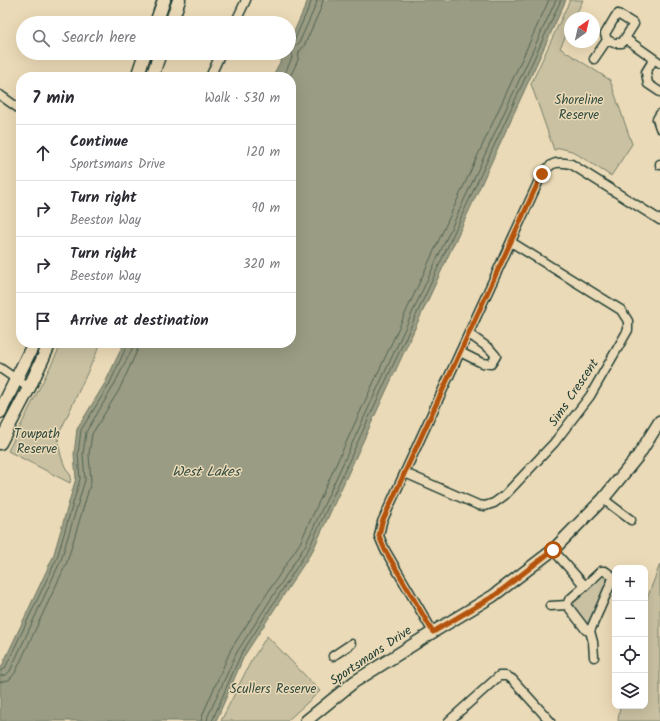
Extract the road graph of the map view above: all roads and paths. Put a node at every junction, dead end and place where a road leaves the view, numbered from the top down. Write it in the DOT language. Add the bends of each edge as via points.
graph roads {
  1 [pos="164,0"];
  2 [pos="179,0"];
  3 [pos="246,0"];
  4 [pos="158,16"];
  5 [pos="173,16"];
  6 [pos="238,16"];
  7 [pos="626,39"];
  8 [pos="607,40"];
  9 [pos="594,58"];
  10 [pos="143,60"];
  11 [pos="158,60"];
  12 [pos="218,60"];
  13 [pos="657,61"];
  14 [pos="139,72"];
  15 [pos="154,72"];
  16 [pos="212,72"];
  17 [pos="660,92"];
  18 [pos="0,95"];
  19 [pos="16,106"];
  20 [pos="660,114"];
  21 [pos="660,128"];
  22 [pos="660,220"];
  23 [pos="511,242"];
  24 [pos="469,334"];
  25 [pos="32,348"];
  26 [pos="48,348"];
  27 [pos="460,352"];
  28 [pos="0,368"];
  29 [pos="17,380"];
  30 [pos="29,388"];
  31 [pos="0,412"];
  32 [pos="660,421"];
  33 [pos="0,442"];
  34 [pos="405,473"];
  35 [pos="603,499"];
  36 [pos="631,520"];
  37 [pos="553,550"];
  38 [pos="585,586"];
  39 [pos="567,605"];
  40 [pos="550,606"];
  41 [pos="590,631"];
  42 [pos="433,632"];
  43 [pos="351,644"];
  44 [pos="333,656"];
  45 [pos="594,657"];
  46 [pos="306,721"];
  47 [pos="449,721"];
  48 [pos="550,721"];
  1 -- 4 [label="main road"];
  2 -- 5 [label="main road"];
  3 -- 6 [label="street"];
  7 -- 8 [label="street" via="622,43"];
  7 -- 8 [label="street" via="634,24 618,14 605,34"];
  7 -- 13 [label="street"];
  8 -- 9 [label="street"];
  10 -- 14 [label="main road"];
  11 -- 15 [label="main road"];
  12 -- 16 [label="street"];
  13 -- 17 [label="street" via="646,72 648,84"];
  18 -- 19 [label="street"];
  20 -- 21 [label="street" via="657,119"];
  22 -- 23 [label="street" via="571,164 561,162 552,164 542,174"];
  23 -- 24 [label="street"];
  23 -- 34 [label="street, Sims Crescent" via="621,310 628,321 628,330 590,396 554,443 505,495 494,503 478,505"];
  24 -- 27 [label="street"];
  24 -- 27 [label="street" via="496,356 491,364 482,363"];
  25 -- 29 [label="main road"];
  26 -- 30 [label="main road"];
  27 -- 34 [label="street"];
  28 -- 29 [label="street"];
  29 -- 30 [label="street"];
  29 -- 31 [label="main road"];
  30 -- 33 [label="main road"];
  32 -- 35 [label="street, Sportsmans Drive" via="638,456"];
  34 -- 42 [label="street" via="382,522 379,536"];
  35 -- 36 [label="street"];
  35 -- 37 [label="street, Sportsmans Drive"];
  37 -- 38 [label="street"];
  37 -- 42 [label="street, Sportsmans Drive" via="494,596"];
  38 -- 39 [label="street"];
  38 -- 41 [label="street" via="601,571 612,576"];
  39 -- 40 [label="street"];
  39 -- 41 [label="street" via="586,630"];
  41 -- 45 [label="street"];
  42 -- 46 [label="street, Sportsmans Drive" via="354,682"];
  43 -- 44 [label="street, Sportsmans Drive"];
  47 -- 48 [label="street" via="499,676 512,679"];
}
